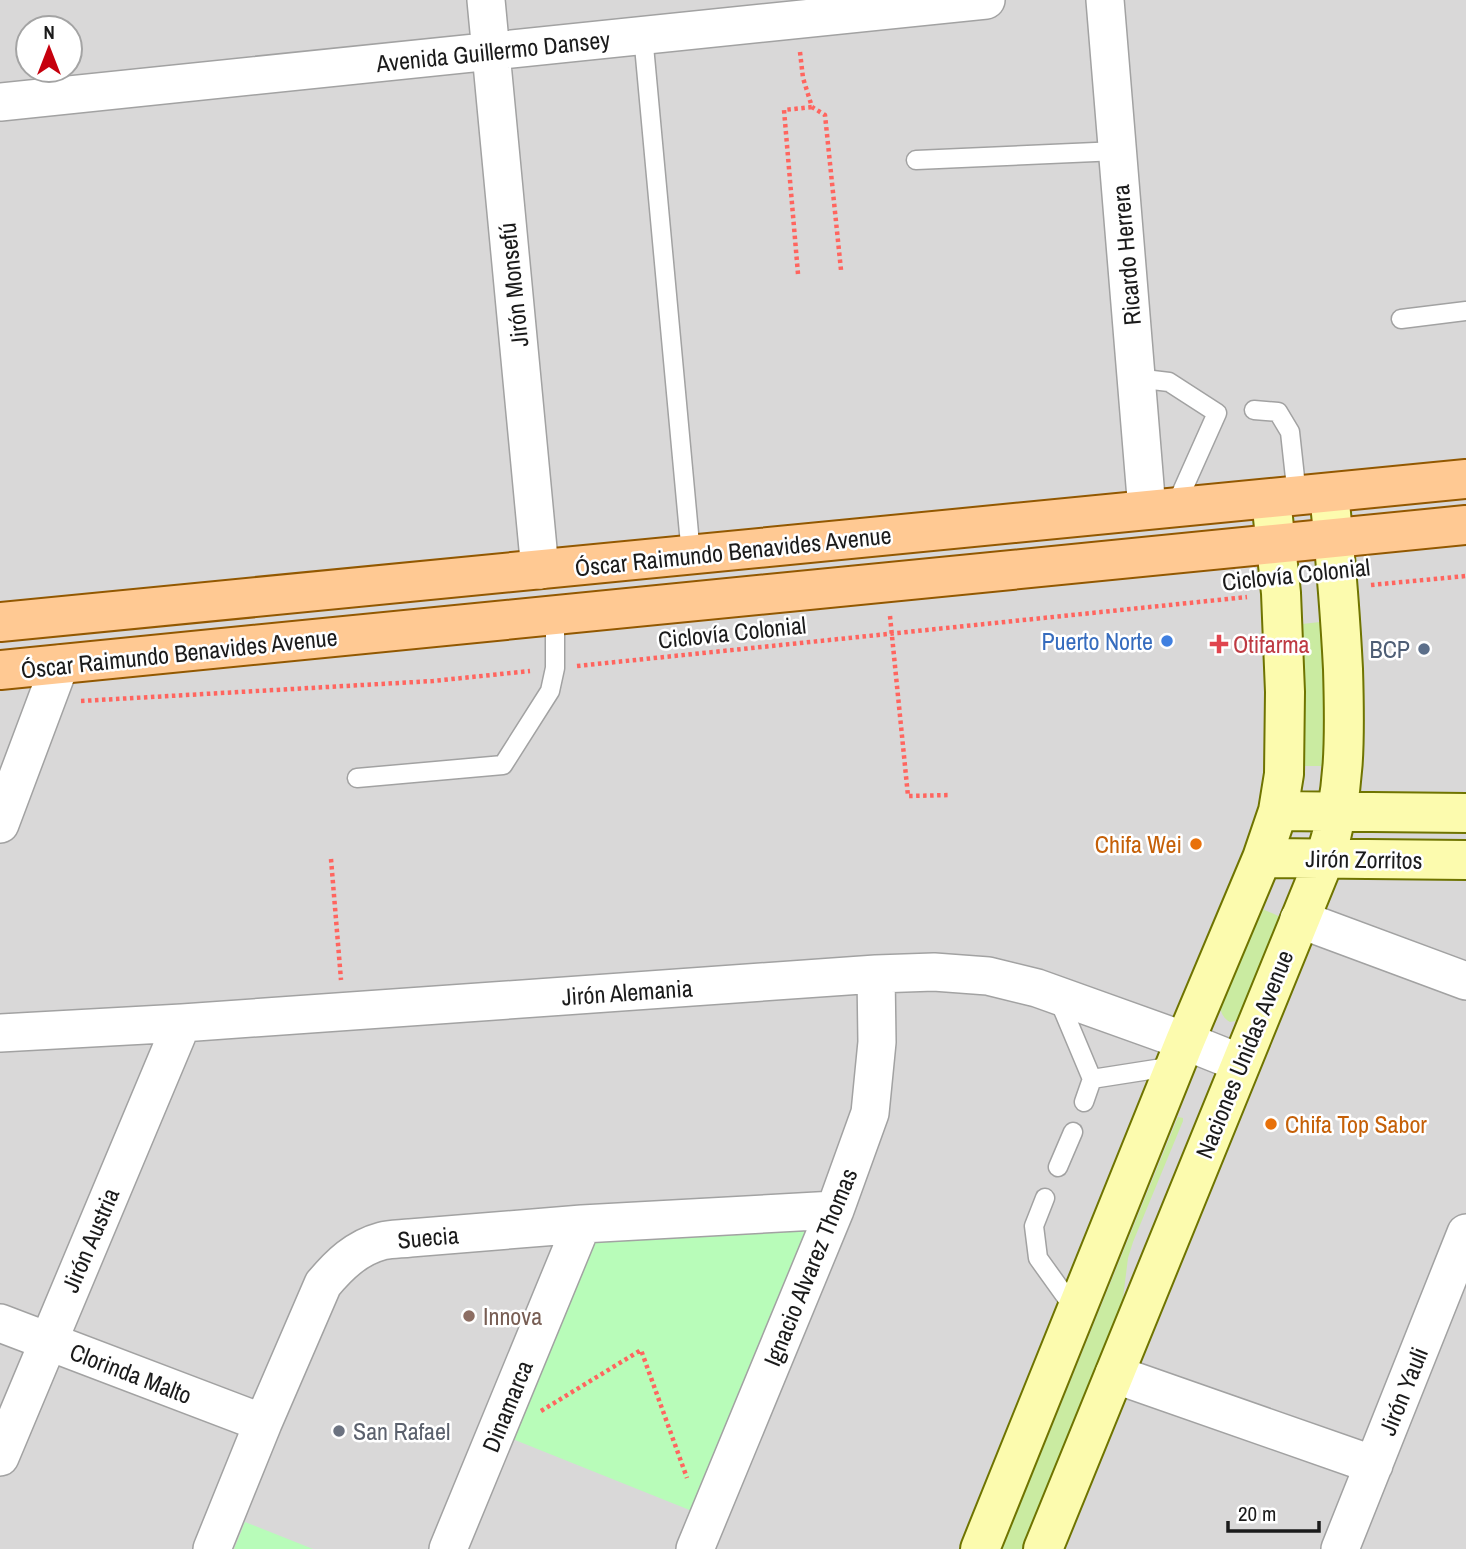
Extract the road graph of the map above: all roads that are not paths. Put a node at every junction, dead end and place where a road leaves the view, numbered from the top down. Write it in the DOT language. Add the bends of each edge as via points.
graph roads {
  1 [pos="486,0"];
  2 [pos="986,0"];
  3 [pos="1105,0"];
  4 [pos="643,35"];
  5 [pos="490,51"];
  6 [pos="0,102"];
  7 [pos="1118,151"];
  8 [pos="916,160"];
  9 [pos="1466,311"];
  10 [pos="1401,319"];
  11 [pos="1136,378"];
  12 [pos="1254,410"];
  13 [pos="1466,479"];
  14 [pos="1299,496"];
  15 [pos="1161,509"];
  16 [pos="1466,525"];
  17 [pos="1333,538"];
  18 [pos="1277,544"];
  19 [pos="691,555"];
  20 [pos="540,570"];
  21 [pos="555,616"];
  22 [pos="0,622"];
  23 [pos="60,664"];
  24 [pos="0,670"];
  25 [pos="357,778"];
  26 [pos="1278,811"];
  27 [pos="1338,811"];
  28 [pos="1466,813"];
  29 [pos="0,824"];
  30 [pos="1262,858"];
  31 [pos="1325,858"];
  32 [pos="1466,860"];
  33 [pos="1299,919"];
  34 [pos="876,974"];
  35 [pos="1466,981"];
  36 [pos="1056,995"];
  37 [pos="182,1023"];
  38 [pos="0,1033"];
  39 [pos="1180,1054"];
  40 [pos="1240,1063"];
  41 [pos="1092,1079"];
  42 [pos="1084,1102"];
  43 [pos="1073,1132"];
  44 [pos="1058,1167"];
  45 [pos="1045,1198"];
  46 [pos="835,1210"];
  47 [pos="582,1224"];
  48 [pos="1466,1233"];
  49 [pos="1076,1311"];
  50 [pos="0,1323"];
  51 [pos="47,1341"];
  52 [pos="1114,1374"];
  53 [pos="263,1423"];
  54 [pos="0,1457"];
  55 [pos="1374,1465"];
  56 [pos="700,1538"];
  57 [pos="212,1549"];
  58 [pos="448,1549"];
  59 [pos="979,1549"];
  60 [pos="1043,1549"];
  61 [pos="1340,1549"];
  1 -- 5 [label="street, Jirón Monsefú"];
  2 -- 4 [label="street, Avenida Guillermo Dansey"];
  3 -- 7 [label="street, Ricardo Herrera"];
  4 -- 5 [label="street, Avenida Guillermo Dansey"];
  4 -- 19 [label="lane"];
  5 -- 6 [label="street, Avenida Guillermo Dansey"];
  5 -- 20 [label="street, Jirón Monsefú"];
  7 -- 8 [label="lane"];
  7 -- 11 [label="street, Ricardo Herrera"];
  9 -- 10 [label="lane"];
  11 -- 15 [label="street, Ricardo Herrera"];
  11 -- 15 [label="lane" via="1170,382 1217,413"];
  12 -- 14 [label="lane" via="1278,412 1290,432"];
  13 -- 14 [label="main road, Óscar Raimundo Benavides Avenue"];
  14 -- 15 [label="main road, Óscar Raimundo Benavides Avenue"];
  14 -- 17 [label="main road, Naciones Unidas Avenue"];
  14 -- 18 [label="main road"];
  15 -- 19 [label="main road, Óscar Raimundo Benavides Avenue"];
  16 -- 17 [label="main road, Óscar Raimundo Benavides Avenue"];
  17 -- 18 [label="main road, Óscar Raimundo Benavides Avenue"];
  17 -- 27 [label="main road, Naciones Unidas Avenue" via="1345,727"];
  18 -- 21 [label="main road, Óscar Raimundo Benavides Avenue"];
  18 -- 26 [label="main road" via="1285,692 1284,774"];
  19 -- 20 [label="main road, Óscar Raimundo Benavides Avenue"];
  20 -- 22 [label="main road, Óscar Raimundo Benavides Avenue"];
  21 -- 23 [label="main road, Óscar Raimundo Benavides Avenue"];
  21 -- 25 [label="lane" via="550,691 503,765"];
  23 -- 24 [label="main road, Óscar Raimundo Benavides Avenue"];
  23 -- 29 [label="street"];
  26 -- 27 [label="main road, Jirón Zorritos"];
  26 -- 30 [label="main road"];
  27 -- 28 [label="main road, Jirón Zorritos"];
  27 -- 31 [label="main road, Naciones Unidas Avenue"];
  30 -- 31 [label="main road, Jirón Zorritos"];
  30 -- 39 [label="main road"];
  31 -- 32 [label="main road, Jirón Zorritos"];
  31 -- 33 [label="main road, Naciones Unidas Avenue"];
  33 -- 35 [label="street"];
  33 -- 40 [label="main road, Naciones Unidas Avenue"];
  34 -- 36 [label="street, Jirón Alemania" via="988,976"];
  34 -- 37 [label="street, Jirón Alemania"];
  34 -- 46 [label="street, Ignacio Alvarez Thomas" via="877,1042 870,1113"];
  36 -- 39 [label="street, Jirón Alemania"];
  36 -- 41 [label="lane"];
  37 -- 38 [label="street, Jirón Alemania"];
  37 -- 51 [label="street, Jirón Austria"];
  39 -- 40 [label="street, Jirón Alemania"];
  39 -- 41 [label="lane"];
  39 -- 49 [label="main road"];
  40 -- 52 [label="main road, Naciones Unidas Avenue"];
  41 -- 42 [label="lane"];
  43 -- 44 [label="lane"];
  45 -- 49 [label="lane" via="1034,1226 1038,1258"];
  46 -- 47 [label="street, Suecia"];
  46 -- 56 [label="street, Ignacio Alvarez Thomas"];
  47 -- 53 [label="street, Suecia" via="382,1241 359,1250 323,1284"];
  47 -- 58 [label="street, Dinamarca"];
  48 -- 55 [label="street, Jirón Yauli"];
  49 -- 59 [label="main road"];
  50 -- 51 [label="street, Clorinda Malto"];
  51 -- 53 [label="street, Clorinda Malto"];
  51 -- 54 [label="street, Jirón Austria"];
  52 -- 55 [label="street"];
  52 -- 60 [label="main road, Naciones Unidas Avenue"];
  53 -- 57 [label="street, Suecia"];
  55 -- 61 [label="street, Jirón Yauli"];
}
